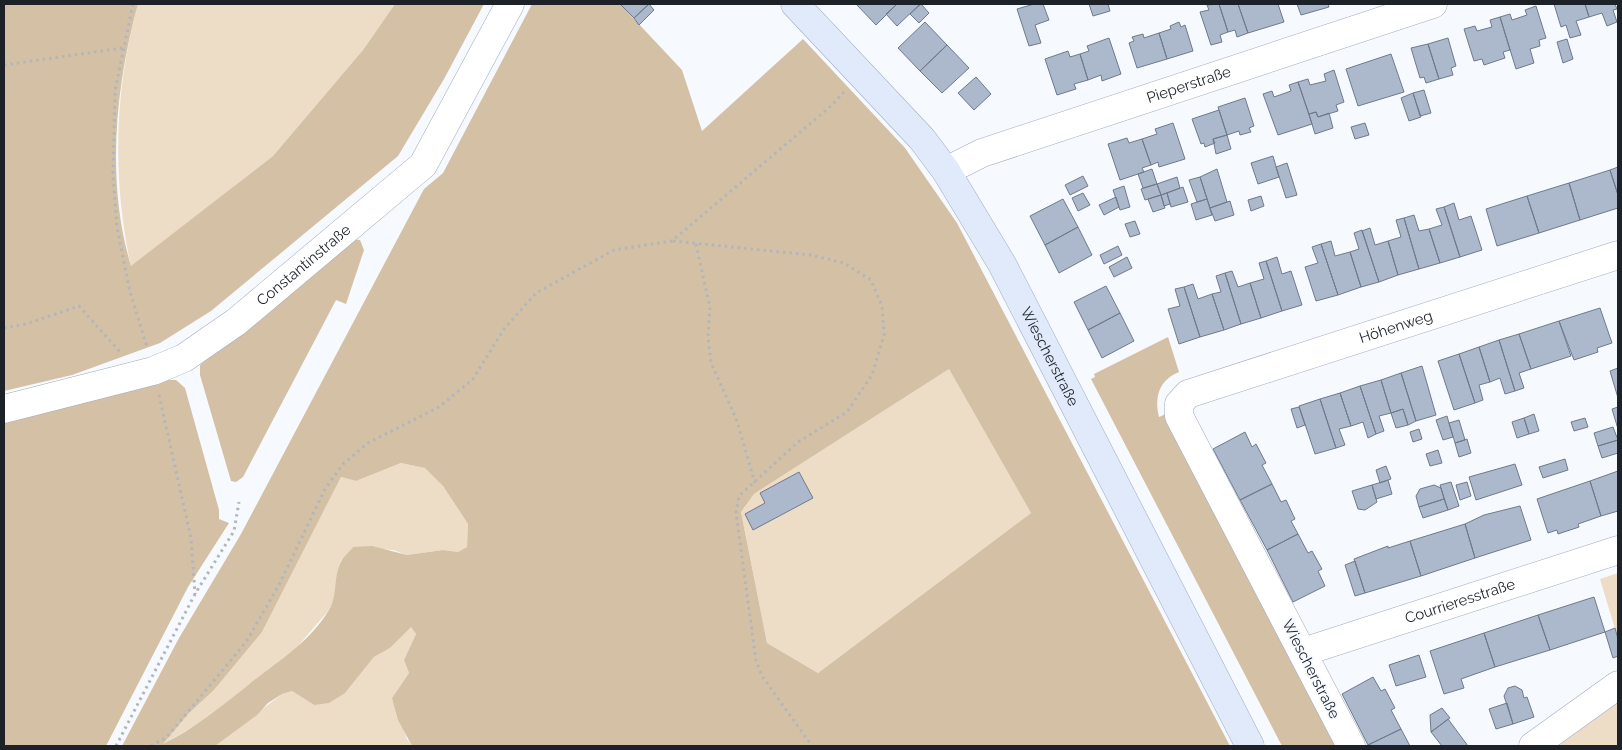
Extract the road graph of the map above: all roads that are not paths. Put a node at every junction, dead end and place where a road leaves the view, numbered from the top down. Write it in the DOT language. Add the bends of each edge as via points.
graph roads {
  1 [pos="510,4"];
  2 [pos="795,4"];
  3 [pos="1433,4"];
  4 [pos="946,171"];
  5 [pos="1618,256"];
  6 [pos="1179,404"];
  7 [pos="4,409"];
  8 [pos="1618,550"];
  9 [pos="1303,652"];
  10 [pos="1618,685"];
  11 [pos="1250,746"];
  12 [pos="1351,746"];
  13 [pos="1533,746"];
  1 -- 7 [label="street, Constantinstraße" via="423,165 236,322 184,358 141,374"];
  2 -- 4 [label="main road, Wiescherstraße" via="922,139"];
  3 -- 4 [label="street, Pieperstraße" via="982,153"];
  4 -- 11 [label="main road, Wiescherstraße" via="1002,264"];
  5 -- 6 [label="street, Höhenweg" via="1188,394"];
  6 -- 9 [label="street, Wiescherstraße" via="1179,416"];
  8 -- 9 [label="street, Courrieresstraße"];
  9 -- 12 [label="street, Wiescherstraße"];
  10 -- 13 [label="street"];
}
